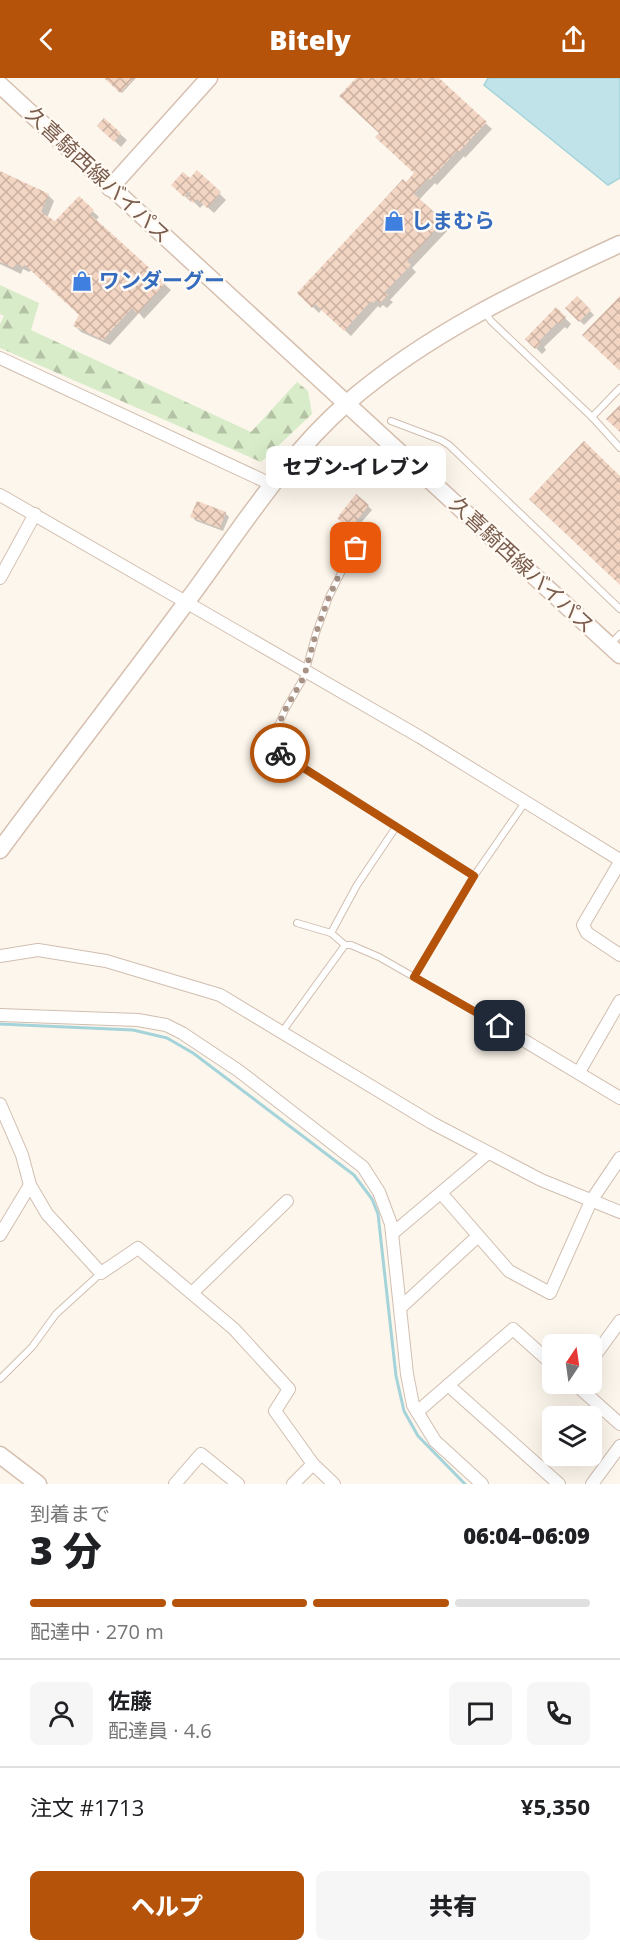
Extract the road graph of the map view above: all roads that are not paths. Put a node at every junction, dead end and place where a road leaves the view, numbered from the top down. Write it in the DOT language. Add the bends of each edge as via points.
graph roads {
  1 [pos="209,78"];
  2 [pos="0,85"];
  3 [pos="110,188"];
  4 [pos="620,244"];
  5 [pos="483,310"];
  6 [pos="0,358"];
  7 [pos="620,388"];
  8 [pos="347,404"];
  9 [pos="592,417"];
  10 [pos="391,421"];
  11 [pos="620,448"];
  12 [pos="273,485"];
  13 [pos="0,495"];
  14 [pos="34,514"];
  15 [pos="356,548"];
  16 [pos="0,578"];
  17 [pos="188,601"];
  18 [pos="620,609"];
  19 [pos="616,645"];
  20 [pos="306,670"];
  21 [pos="526,801"];
  22 [pos="396,827"];
  23 [pos="0,850"];
  24 [pos="620,861"];
  25 [pos="474,876"];
  26 [pos="297,922"];
  27 [pos="331,933"];
  28 [pos="345,945"];
  29 [pos="620,955"];
  30 [pos="0,956"];
  31 [pos="414,977"];
  32 [pos="620,1001"];
  33 [pos="0,1015"];
  34 [pos="500,1026"];
  35 [pos="281,1034"];
  36 [pos="579,1072"];
  37 [pos="620,1098"];
  38 [pos="0,1104"];
  39 [pos="488,1153"];
  40 [pos="620,1158"];
  41 [pos="30,1185"];
  42 [pos="441,1194"];
  43 [pos="591,1201"];
  44 [pos="287,1202"];
  45 [pos="620,1212"];
  46 [pos="393,1233"];
  47 [pos="0,1235"];
  48 [pos="478,1236"];
  49 [pos="101,1273"];
  50 [pos="192,1293"];
  51 [pos="400,1308"];
  52 [pos="620,1321"];
  53 [pos="602,1346"];
  54 [pos="542,1355"];
  55 [pos="0,1379"];
  56 [pos="448,1385"];
  57 [pos="587,1394"];
  58 [pos="417,1412"];
  59 [pos="620,1424"];
  60 [pos="620,1446"];
  61 [pos="0,1455"];
  62 [pos="313,1464"];
  63 [pos="38,1484"];
  64 [pos="175,1484"];
  65 [pos="238,1484"];
  66 [pos="293,1484"];
  67 [pos="334,1484"];
  68 [pos="482,1484"];
  69 [pos="559,1484"];
  70 [pos="592,1484"];
  1 -- 3 [label="street"];
  2 -- 3 [label="street, 久喜騎西線バイパス"];
  3 -- 8 [label="street, 久喜騎西線バイパス"];
  4 -- 5 [label="street"];
  5 -- 8 [label="street" via="417,350"];
  5 -- 9 [label="lane"];
  6 -- 12 [label="street"];
  7 -- 9 [label="lane"];
  8 -- 12 [label="street"];
  8 -- 19 [label="street, 久喜騎西線バイパス"];
  9 -- 11 [label="lane"];
  10 -- 18 [label="lane" via="449,445"];
  12 -- 17 [label="street"];
  13 -- 14 [label="street"];
  14 -- 16 [label="street"];
  14 -- 17 [label="street"];
  15 -- 20 [label="lane" via="329,597"];
  17 -- 20 [label="street"];
  17 -- 23 [label="street"];
  20 -- 21 [label="street"];
  20 -- 22 [label="lane" via="269,746"];
  21 -- 24 [label="street"];
  21 -- 25 [label="lane"];
  22 -- 25 [label="lane"];
  22 -- 27 [label="lane"];
  24 -- 29 [label="street" via="583,925 587,933"];
  25 -- 31 [label="lane"];
  26 -- 27 [label="lane"];
  27 -- 28 [label="lane"];
  28 -- 31 [label="lane" via="379,957"];
  28 -- 35 [label="lane"];
  30 -- 35 [label="street" via="38,950 106,962 220,995"];
  31 -- 34 [label="lane"];
  32 -- 36 [label="street"];
  33 -- 46 [label="street" via="138,1020 166,1025 182,1033 239,1071 363,1167 383,1201"];
  34 -- 36 [label="street"];
  35 -- 39 [label="street"];
  36 -- 37 [label="street"];
  38 -- 41 [label="street"];
  39 -- 42 [label="street"];
  39 -- 43 [label="street"];
  40 -- 43 [label="street"];
  41 -- 47 [label="street"];
  41 -- 49 [label="street" via="47,1214"];
  42 -- 46 [label="street"];
  42 -- 48 [label="street"];
  43 -- 45 [label="street"];
  43 -- 48 [label="street" via="550,1293 509,1271"];
  44 -- 50 [label="street"];
  46 -- 51 [label="street"];
  48 -- 51 [label="street"];
  49 -- 50 [label="street" via="138,1248"];
  49 -- 55 [label="lane" via="56,1314 32,1347"];
  50 -- 62 [label="street" via="234,1329 289,1389 275,1411"];
  51 -- 58 [label="street" via="407,1374"];
  52 -- 53 [label="street"];
  54 -- 56 [label="street" via="513,1329"];
  56 -- 58 [label="street"];
  56 -- 69 [label="street"];
  57 -- 59 [label="street"];
  58 -- 68 [label="street" via="435,1441"];
  60 -- 70 [label="street"];
  61 -- 63 [label="street"];
  62 -- 66 [label="street"];
  62 -- 67 [label="street"];
  64 -- 65 [label="street" via="201,1454"];
}
